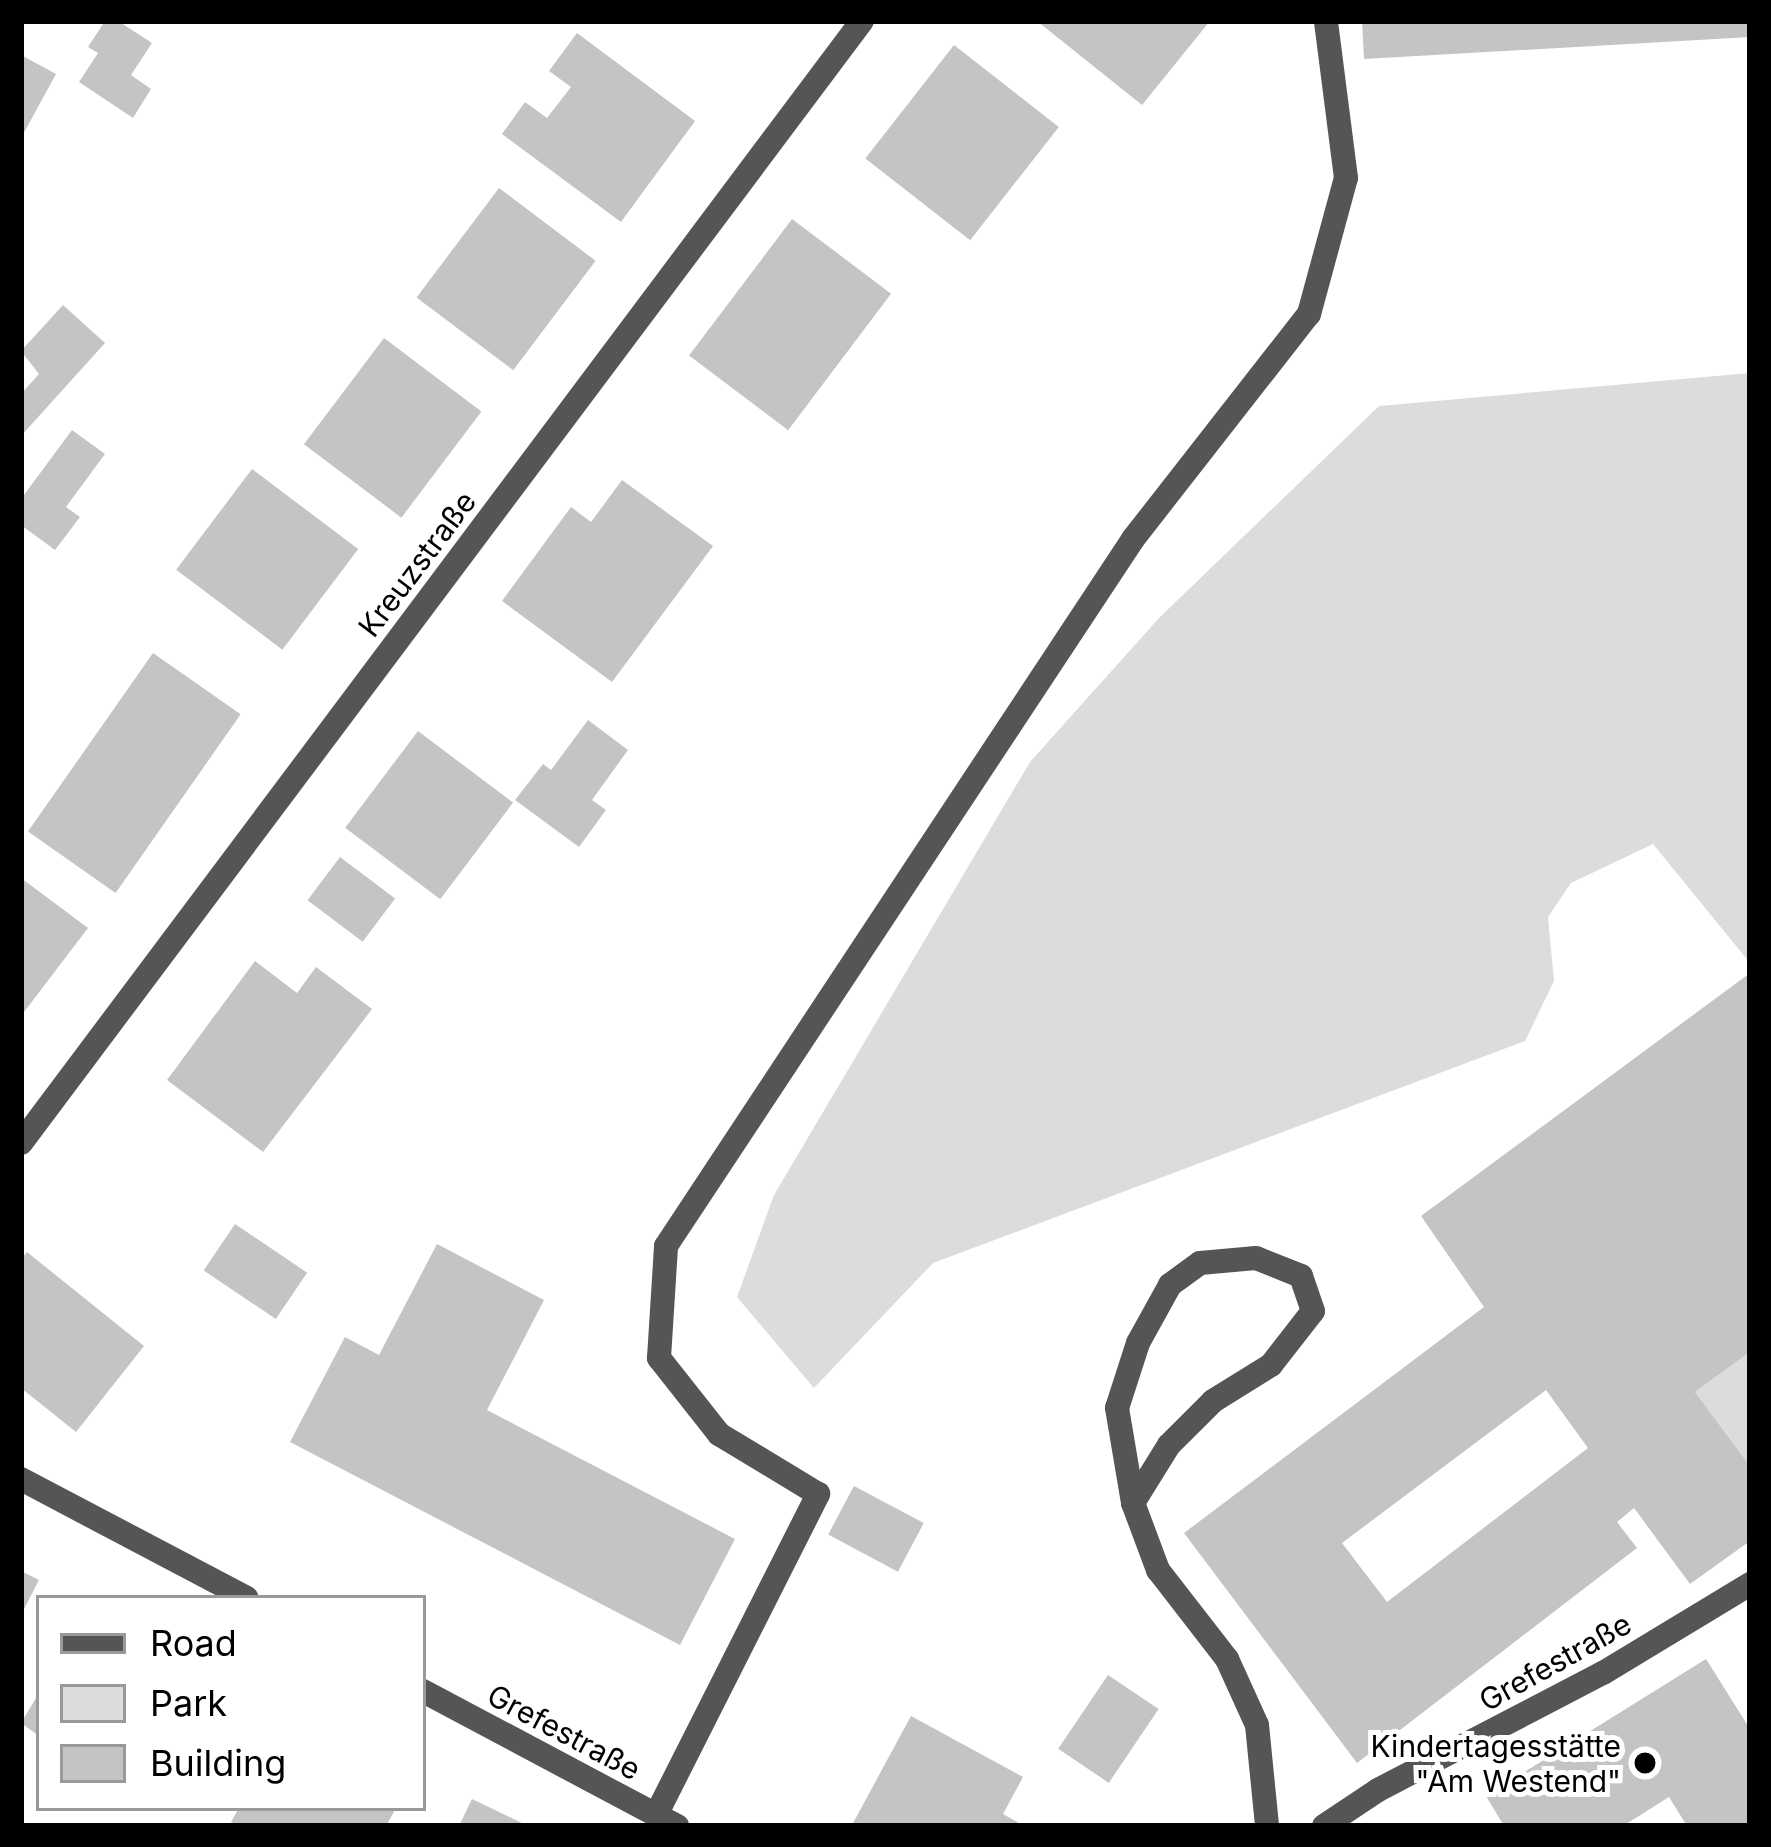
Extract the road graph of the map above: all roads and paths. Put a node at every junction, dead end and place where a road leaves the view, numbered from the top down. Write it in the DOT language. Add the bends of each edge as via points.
graph roads {
  1 [pos="862,21"];
  2 [pos="1326,21"];
  3 [pos="21,1143"];
  4 [pos="21,1479"];
  5 [pos="1133,1503"];
  6 [pos="1750,1584"];
  7 [pos="241,1595"];
  8 [pos="426,1693"];
  9 [pos="667,1820"];
  10 [pos="1267,1826"];
  11 [pos="1324,1826"];
  1 -- 3 [label="street, Kreuzstraße"];
  2 -- 9 [label="street" via="1346,178 1309,314 1133,539 666,1246 659,1358 718,1434 818,1494"];
  4 -- 7 [label="street"];
  5 -- 5 [label="street" via="1117,1408 1138,1342 1170,1285 1200,1263 1256,1258 1301,1276 1313,1311 1271,1365 1213,1401 1169,1445"];
  5 -- 10 [label="street" via="1158,1570 1227,1659 1257,1725"];
  6 -- 11 [label="street, Grefestraße"];
  8 -- 9 [label="street, Grefestraße"];
}
